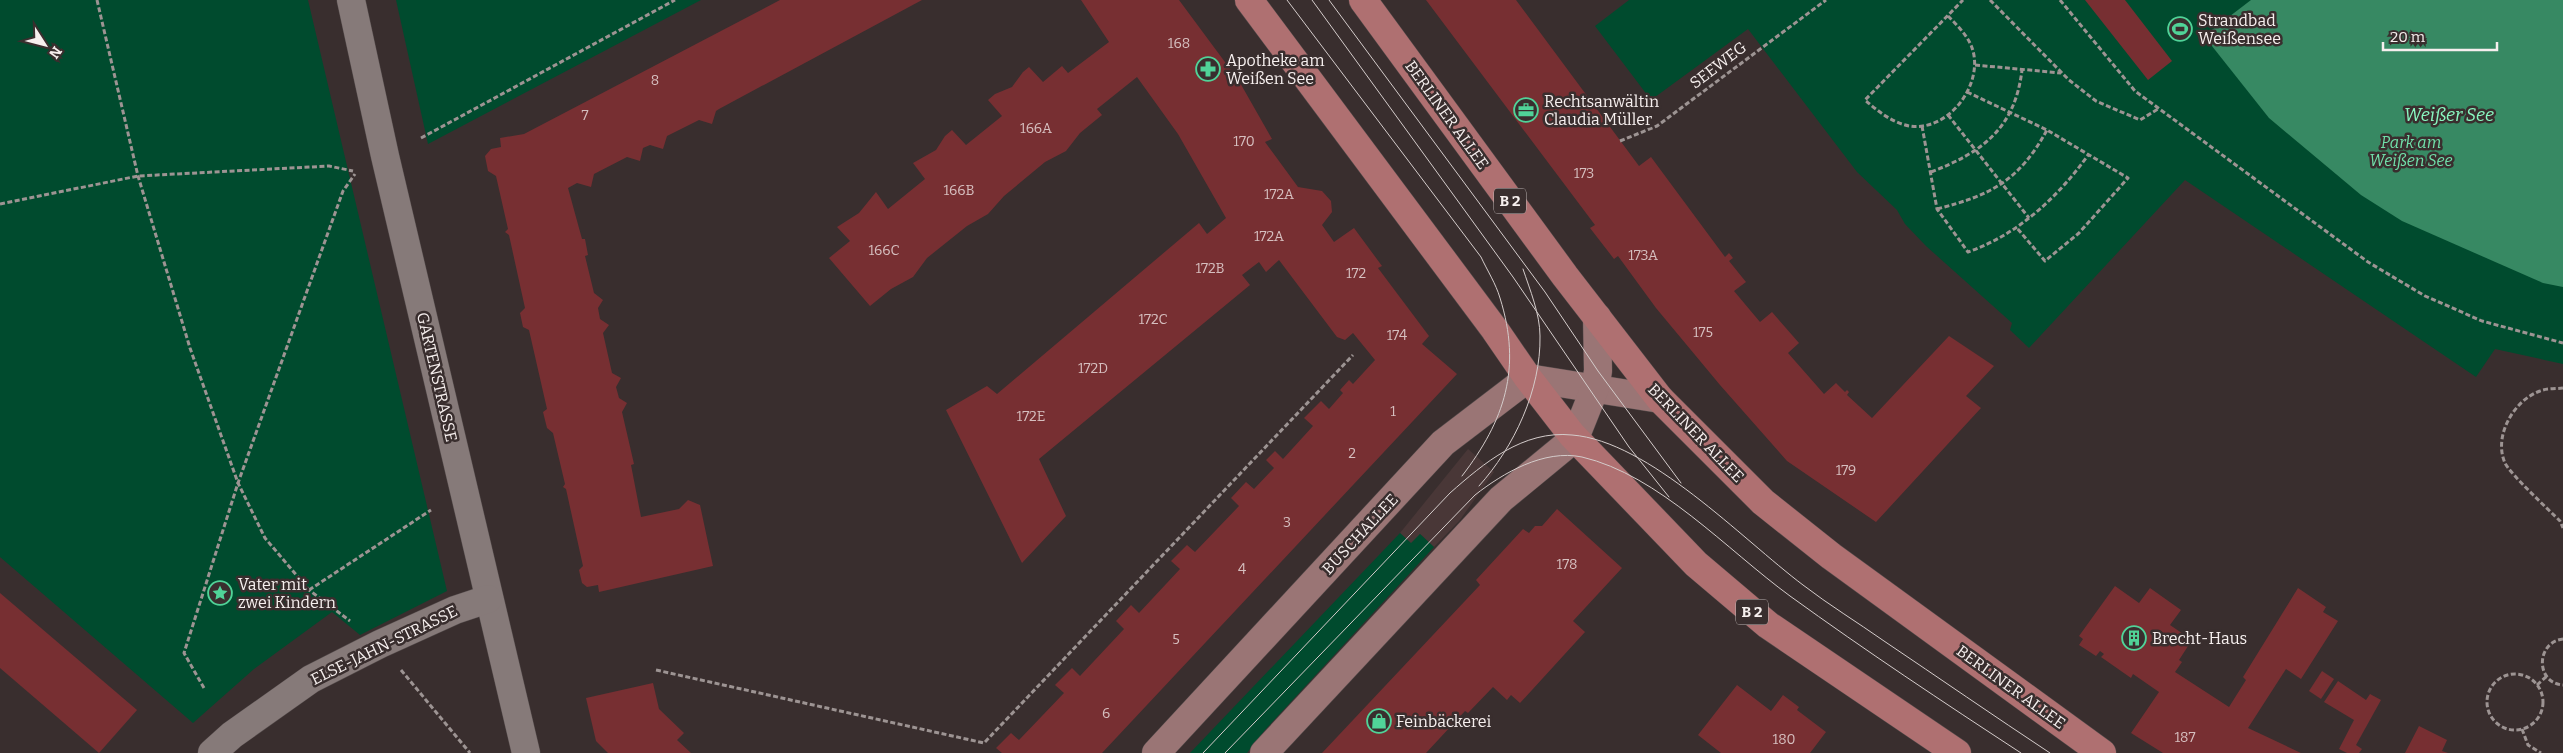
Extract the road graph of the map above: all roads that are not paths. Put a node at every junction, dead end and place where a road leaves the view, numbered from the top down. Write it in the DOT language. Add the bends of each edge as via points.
graph roads {
  1 [pos="351,0"];
  2 [pos="1249,0"];
  3 [pos="1362,0"];
  4 [pos="1597,317"];
  5 [pos="1528,378"];
  6 [pos="1595,388"];
  7 [pos="1660,399"];
  8 [pos="1575,438"];
  9 [pos="488,599"];
  10 [pos="212,753"];
  11 [pos="526,753"];
  12 [pos="1156,753"];
  13 [pos="1264,753"];
  14 [pos="1957,753"];
  15 [pos="2102,753"];
  1 -- 9 [label="street, GARTENSTRASSE"];
  2 -- 5 [label="main road, B 2" via="1496,330"];
  3 -- 4 [label="main road, BERLINER ALLEE / B 2"];
  4 -- 6 [label="main road" via="1598,371"];
  4 -- 7 [label="main road, BERLINER ALLEE / B 2"];
  5 -- 6 [label="main road"];
  5 -- 8 [label="main road, B 2"];
  5 -- 12 [label="main road, BUSCHALLEE" via="1443,443"];
  6 -- 7 [label="main road"];
  6 -- 8 [label="main road"];
  7 -- 15 [label="main road, BERLINER ALLEE / B 2" via="1770,508"];
  8 -- 13 [label="main road" via="1502,499"];
  8 -- 14 [label="main road, B 2" via="1696,564 1762,620"];
  9 -- 10 [label="street, ELSE-JAHN-STRASSE" via="455,610 311,679"];
  9 -- 11 [label="street, GARTENSTRASSE"];
}
